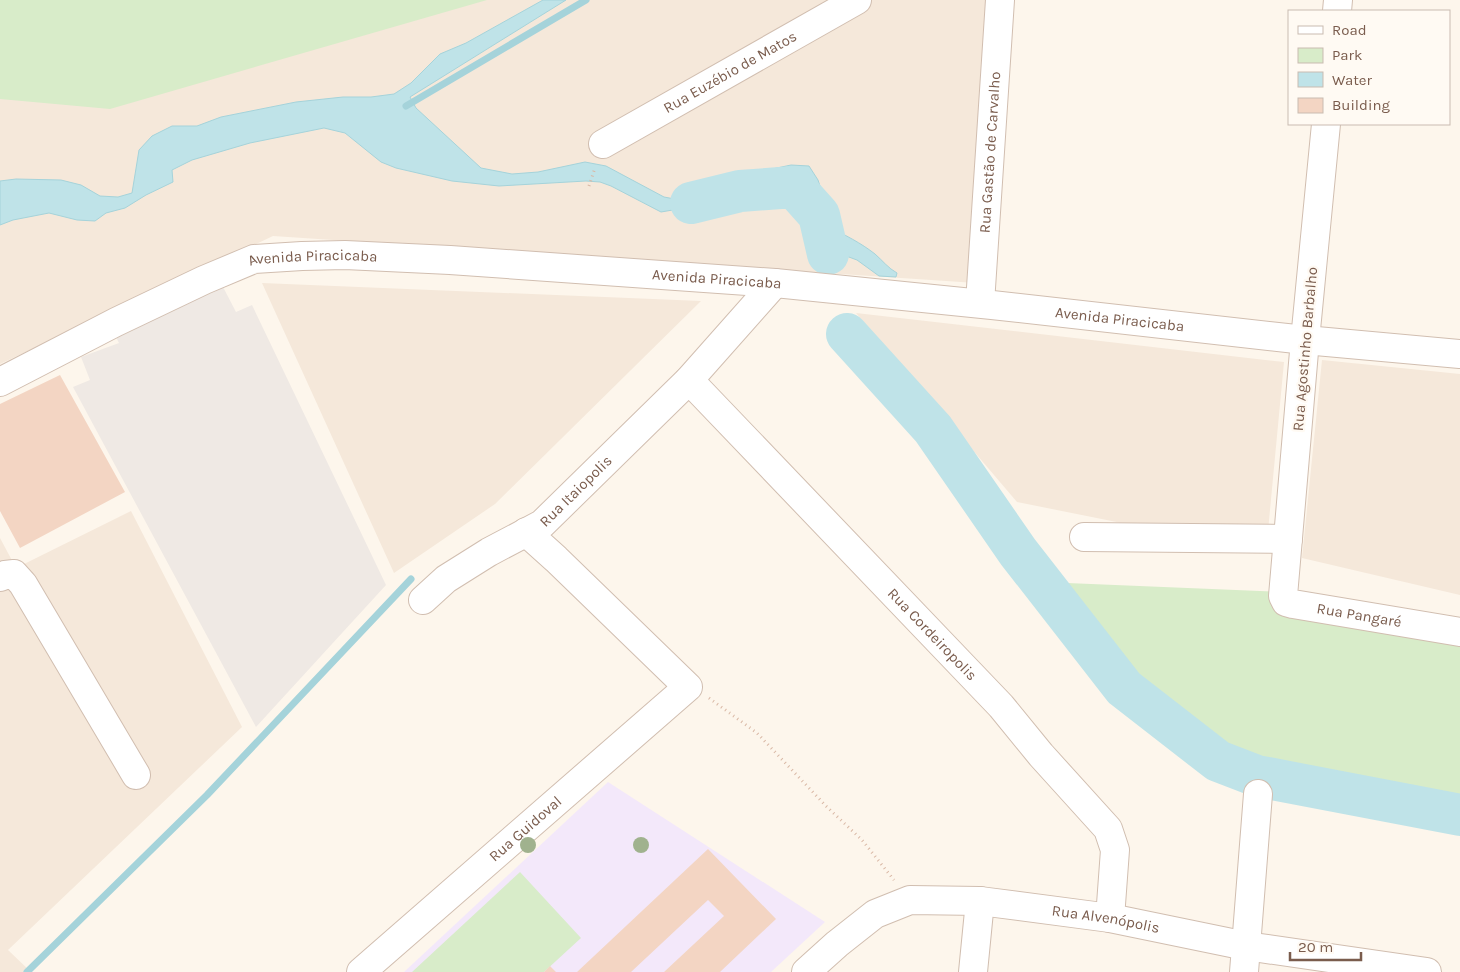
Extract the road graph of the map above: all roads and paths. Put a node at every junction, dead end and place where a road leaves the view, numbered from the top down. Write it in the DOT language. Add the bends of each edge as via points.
graph roads {
  1 [pos="857,0"];
  2 [pos="1000,0"];
  3 [pos="1326,125"];
  4 [pos="599,156"];
  5 [pos="589,186"];
  6 [pos="775,283"];
  7 [pos="980,303"];
  8 [pos="1305,340"];
  9 [pos="1460,354"];
  10 [pos="690,380"];
  11 [pos="0,382"];
  12 [pos="526,532"];
  13 [pos="1084,537"];
  14 [pos="1288,539"];
  15 [pos="1284,574"];
  16 [pos="0,577"];
  17 [pos="423,600"];
  18 [pos="1460,632"];
  19 [pos="688,687"];
  20 [pos="136,775"];
  21 [pos="1258,794"];
  22 [pos="910,900"];
  23 [pos="980,901"];
  24 [pos="1110,918"];
  25 [pos="1245,959"];
  26 [pos="361,972"];
  27 [pos="806,972"];
  28 [pos="973,972"];
  29 [pos="1427,972"];
  1 -- 4 [label="street, Rua Euzébio de Matos"];
  2 -- 7 [label="street, Rua Gastão de Carvalho"];
  3 -- 8 [label="street, Rua Agostinho Barbalho"];
  4 -- 5 [label="path"];
  6 -- 7 [label="street, Avenida Piracicaba"];
  6 -- 10 [label="street, Rua Itaiopolis"];
  6 -- 11 [label="street, Avenida Piracicaba" via="345,255 254,260 116,322"];
  7 -- 8 [label="street, Avenida Piracicaba"];
  8 -- 9 [label="street, Avenida Piracicaba"];
  8 -- 14 [label="street, Rua Agostinho Barbalho"];
  10 -- 12 [label="street, Rua Itaiopolis" via="542,524"];
  10 -- 24 [label="street, Rua Cordeiropolis" via="1001,706 1108,829 1115,850"];
  12 -- 17 [label="street" via="446,579"];
  12 -- 19 [label="street, Rua Itaiopolis"];
  13 -- 14 [label="street"];
  14 -- 15 [label="street, Rua Agostinho Barbalho"];
  15 -- 18 [label="street, Rua Pangaré" via="1283,596 1286,602"];
  16 -- 20 [label="street" via="14,574 24,584"];
  19 -- 22 [label="path" via="757,733 862,840"];
  19 -- 26 [label="street, Rua Guidoval"];
  21 -- 25 [label="street"];
  22 -- 23 [label="street, Rua Alvenópolis"];
  22 -- 27 [label="street, Rua Alvenópolis" via="874,914"];
  23 -- 24 [label="street, Rua Alvenópolis"];
  23 -- 28 [label="street"];
  24 -- 25 [label="street, Rua Alvenópolis"];
  25 -- 29 [label="street, Rua Alvenópolis"];
}
